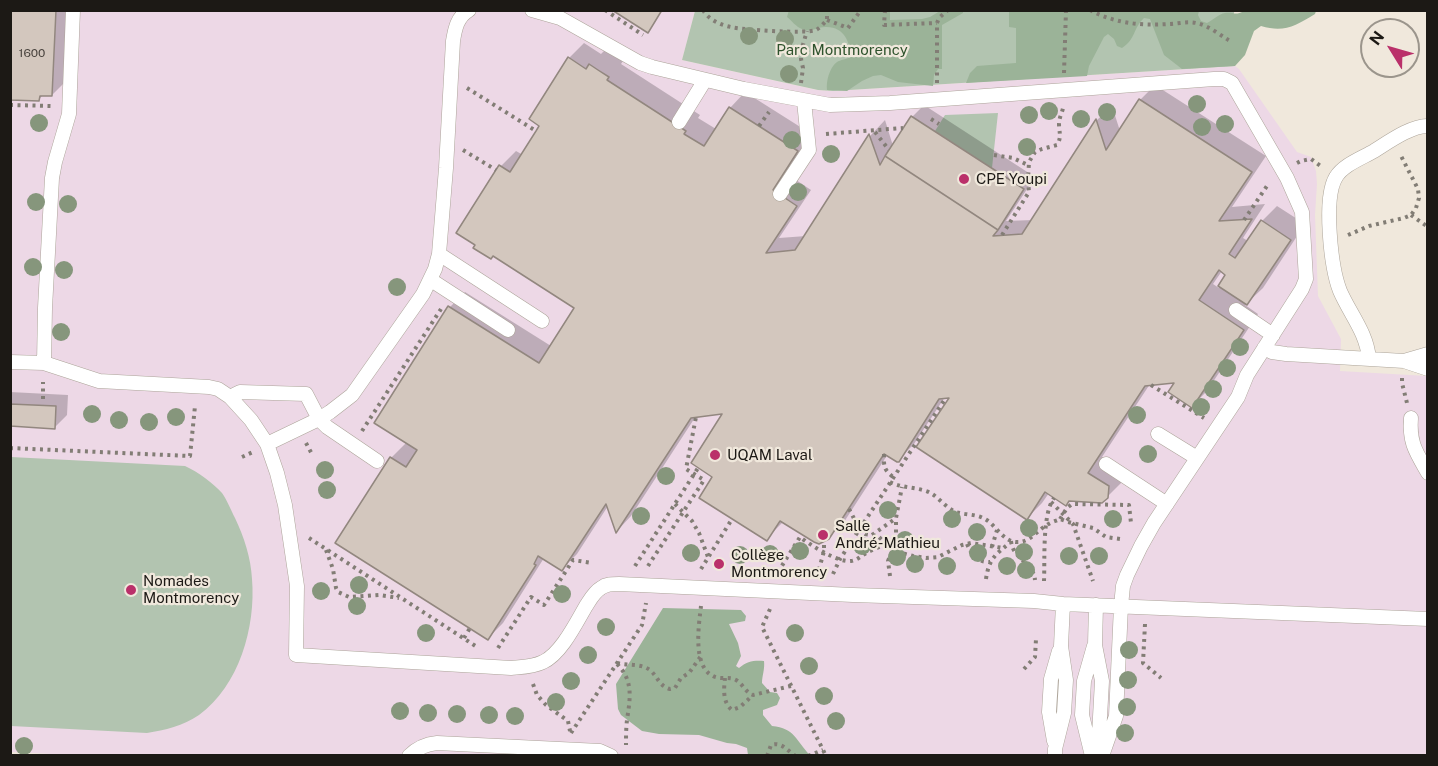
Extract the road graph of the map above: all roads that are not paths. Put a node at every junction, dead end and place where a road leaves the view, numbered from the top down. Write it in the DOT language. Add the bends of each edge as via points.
graph roads {
  1 [pos="73,10"];
  2 [pos="469,10"];
  3 [pos="532,10"];
  4 [pos="570,16"];
  5 [pos="705,80"];
  6 [pos="804,100"];
  7 [pos="680,122"];
  8 [pos="1428,126"];
  9 [pos="780,194"];
  10 [pos="439,254"];
  11 [pos="431,280"];
  12 [pos="1236,310"];
  13 [pos="542,321"];
  14 [pos="508,330"];
  15 [pos="1273,335"];
  16 [pos="1264,348"];
  17 [pos="1428,354"];
  18 [pos="1369,359"];
  19 [pos="1404,361"];
  20 [pos="10,362"];
  21 [pos="44,363"];
  22 [pos="1428,369"];
  23 [pos="230,397"];
  24 [pos="1411,418"];
  25 [pos="320,419"];
  26 [pos="1158,434"];
  27 [pos="267,444"];
  28 [pos="1197,458"];
  29 [pos="377,461"];
  30 [pos="1106,464"];
  31 [pos="1428,473"];
  32 [pos="1167,504"];
  33 [pos="1063,604"];
  34 [pos="1096,605"];
  35 [pos="1121,606"];
  36 [pos="1428,619"];
  37 [pos="1095,645"];
  38 [pos="1055,752"];
  39 [pos="408,756"];
  40 [pos="611,756"];
  41 [pos="1092,756"];
  42 [pos="1098,756"];
  43 [pos="1102,756"];
  1 -- 21 [label="lane" via="69,114 52,178"];
  2 -- 10 [label="lane" via="454,30"];
  3 -- 4 [label="lane" via="560,18"];
  4 -- 5 [label="lane" via="640,63"];
  5 -- 6 [label="lane"];
  5 -- 7 [label="lane"];
  6 -- 9 [label="lane" via="809,150"];
  6 -- 15 [label="lane" via="830,105 890,103 1224,79 1232,83 1292,187 1302,212 1306,279"];
  8 -- 18 [label="lane" via="1422,125 1352,163 1336,176 1330,193 1333,263 1340,291 1365,339"];
  10 -- 11 [label="lane"];
  10 -- 13 [label="lane"];
  11 -- 14 [label="lane"];
  11 -- 25 [label="lane" via="360,385"];
  12 -- 15 [label="lane"];
  15 -- 16 [label="lane"];
  16 -- 18 [label="lane" via="1286,354"];
  16 -- 28 [label="lane"];
  17 -- 19 [label="lane"];
  18 -- 19 [label="lane"];
  19 -- 22 [label="lane"];
  20 -- 21 [label="lane"];
  21 -- 23 [label="lane" via="99,381 209,387"];
  23 -- 25 [label="lane" via="240,392 306,394"];
  23 -- 27 [label="lane"];
  24 -- 31 [label="lane" via="1413,445"];
  25 -- 27 [label="lane"];
  25 -- 29 [label="lane"];
  26 -- 28 [label="lane"];
  27 -- 33 [label="lane" via="282,490 297,586 296,656 511,668 534,665 552,656 599,589 619,584"];
  28 -- 32 [label="lane"];
  30 -- 32 [label="lane"];
  32 -- 35 [label="lane" via="1130,569"];
  33 -- 34 [label="lane"];
  33 -- 38 [label="lane" via="1061,646 1051,679"];
  34 -- 35 [label="lane"];
  34 -- 37 [label="lane"];
  35 -- 36 [label="lane"];
  35 -- 43 [label="lane" via="1116,716"];
  37 -- 41 [label="lane" via="1084,681 1082,715"];
  37 -- 42 [label="lane" via="1102,681"];
  39 -- 40 [label="lane" via="422,746 437,743 600,751"];
}
